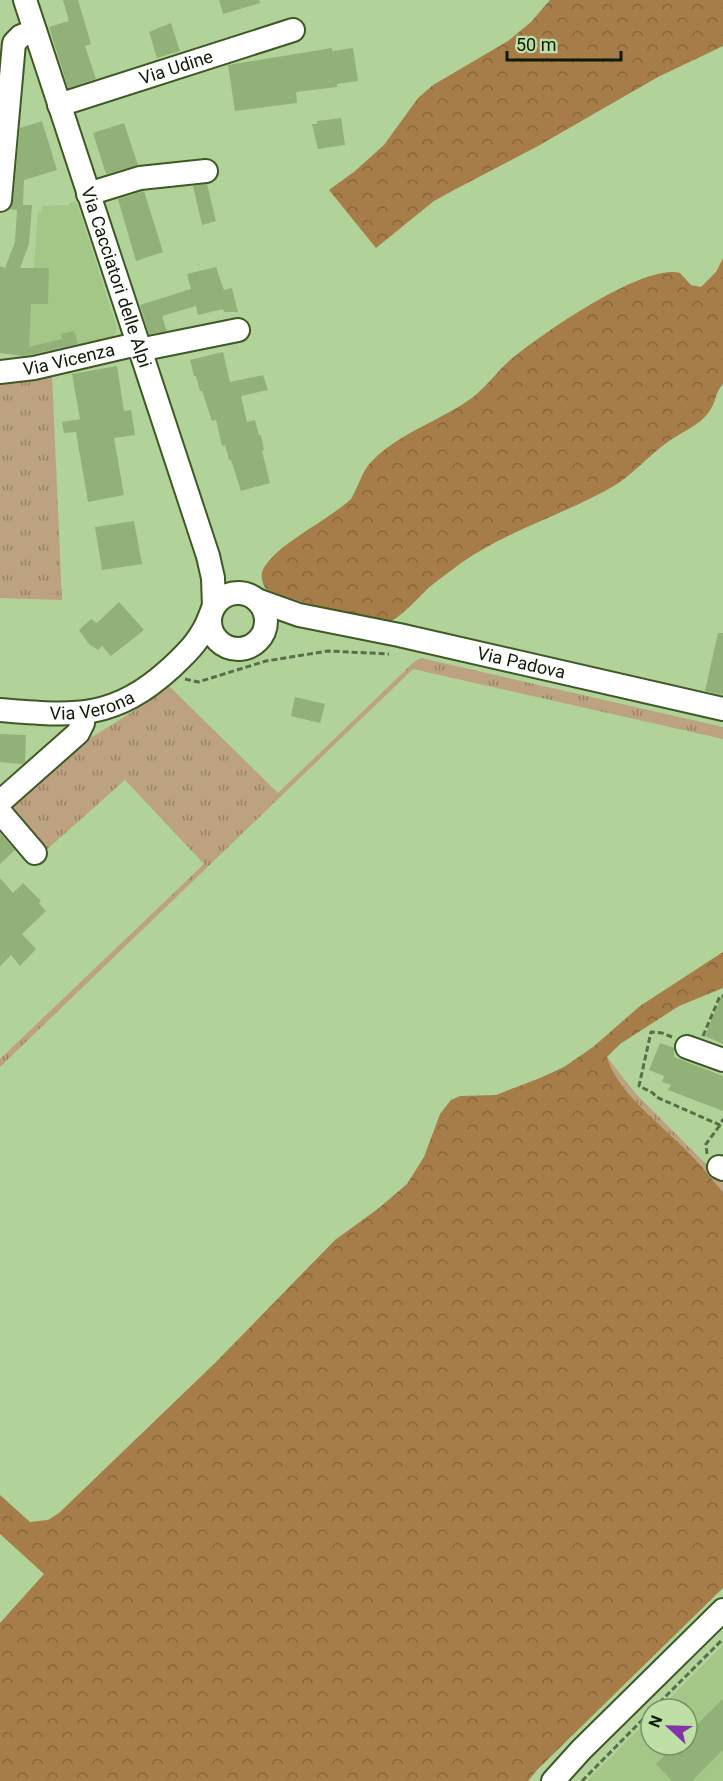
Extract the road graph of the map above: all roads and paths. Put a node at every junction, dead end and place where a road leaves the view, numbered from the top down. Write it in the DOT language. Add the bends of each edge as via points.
graph roads {
  1 [pos="25,0"];
  2 [pos="293,30"];
  3 [pos="35,31"];
  4 [pos="60,105"];
  5 [pos="206,171"];
  6 [pos="88,194"];
  7 [pos="0,200"];
  8 [pos="238,330"];
  9 [pos="138,347"];
  10 [pos="0,372"];
  11 [pos="207,556"];
  12 [pos="251,597"];
  13 [pos="212,612"];
  14 [pos="318,619"];
  15 [pos="258,640"];
  16 [pos="230,648"];
  17 [pos="400,654"];
  18 [pos="172,666"];
  19 [pos="723,709"];
  20 [pos="0,710"];
  21 [pos="84,713"];
  22 [pos="0,802"];
  23 [pos="0,812"];
  24 [pos="35,853"];
  25 [pos="723,996"];
  26 [pos="691,1048"];
  27 [pos="723,1060"];
  28 [pos="723,1119"];
  29 [pos="720,1125"];
  30 [pos="721,1168"];
  31 [pos="723,1610"];
  32 [pos="723,1639"];
  33 [pos="665,1697"];
  34 [pos="639,1723"];
  35 [pos="553,1781"];
  36 [pos="582,1781"];
  1 -- 3 [label="street, Via Cacciatori delle Alpi"];
  2 -- 4 [label="street, Via Udine"];
  3 -- 4 [label="street, Via Cacciatori delle Alpi"];
  3 -- 7 [label="street" via="14,43"];
  4 -- 6 [label="street, Via Cacciatori delle Alpi"];
  5 -- 6 [label="street" via="140,178"];
  6 -- 9 [label="street, Via Cacciatori delle Alpi"];
  8 -- 9 [label="street, Via Vicenza"];
  9 -- 10 [label="street, Via Vicenza"];
  9 -- 11 [label="street, Via Cacciatori delle Alpi"];
  11 -- 12 [label="street, Via Cacciatori delle Alpi" via="224,580"];
  11 -- 13 [label="street, Via Cacciatori delle Alpi" via="213,578"];
  12 -- 13 [label="street" via="225,596"];
  12 -- 14 [label="street, Via Padova" via="282,611"];
  12 -- 15 [label="street" via="265,612 263,634"];
  13 -- 16 [label="street, Via Cacciatori delle Alpi" via="213,635"];
  13 -- 18 [label="street, Via Verona" via="197,643"];
  14 -- 15 [label="street, Via Padova" via="287,625"];
  14 -- 19 [label="street, Via Padova"];
  15 -- 16 [label="street" via="245,648"];
  16 -- 18 [label="street, Via Verona" via="201,650"];
  17 -- 18 [label="path" via="328,651 266,662 194,682 183,678"];
  18 -- 21 [label="street, Via Verona" via="133,697"];
  20 -- 21 [label="street, Via Verona"];
  21 -- 22 [label="street" via="78,733"];
  23 -- 24 [label="street"];
  25 -- 26 [label="path" via="704,1035"];
  26 -- 27 [label="street"];
  26 -- 29 [label="path" via="662,1033 651,1032 639,1086"];
  28 -- 29 [label="path"];
  29 -- 30 [label="path" via="705,1147 707,1155"];
  31 -- 35 [label="street"];
  32 -- 33 [label="path"];
  34 -- 36 [label="path"];
}
